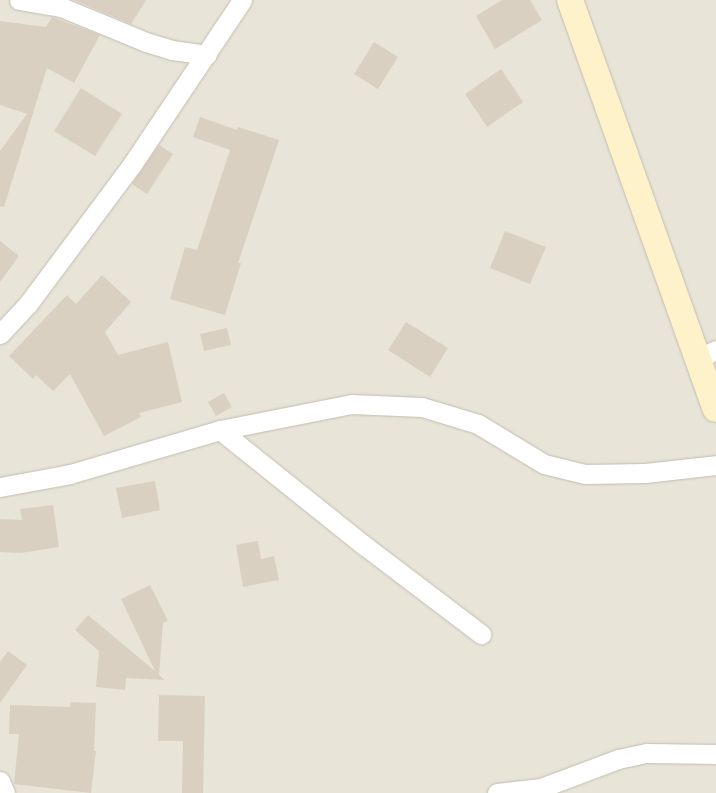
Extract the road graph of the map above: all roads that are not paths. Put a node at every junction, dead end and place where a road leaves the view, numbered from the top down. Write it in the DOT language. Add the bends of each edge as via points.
graph roads {
  1 [pos="19,0"];
  2 [pos="242,0"];
  3 [pos="570,0"];
  4 [pos="207,55"];
  5 [pos="0,334"];
  6 [pos="708,354"];
  7 [pos="716,409"];
  8 [pos="220,430"];
  9 [pos="716,465"];
  10 [pos="0,487"];
  11 [pos="481,634"];
  12 [pos="716,754"];
  13 [pos="0,781"];
  14 [pos="5,793"];
  15 [pos="497,793"];
  1 -- 4 [label="street" via="61,7 146,42"];
  2 -- 4 [label="street"];
  3 -- 6 [label="street"];
  4 -- 5 [label="street" via="131,166 28,304"];
  6 -- 7 [label="street"];
  8 -- 9 [label="street" via="351,404 422,407 478,424 544,464 585,474 645,473"];
  8 -- 10 [label="street" via="70,474"];
  8 -- 11 [label="street"];
  12 -- 15 [label="street" via="647,753 618,759 541,788"];
  13 -- 14 [label="street"];
}
